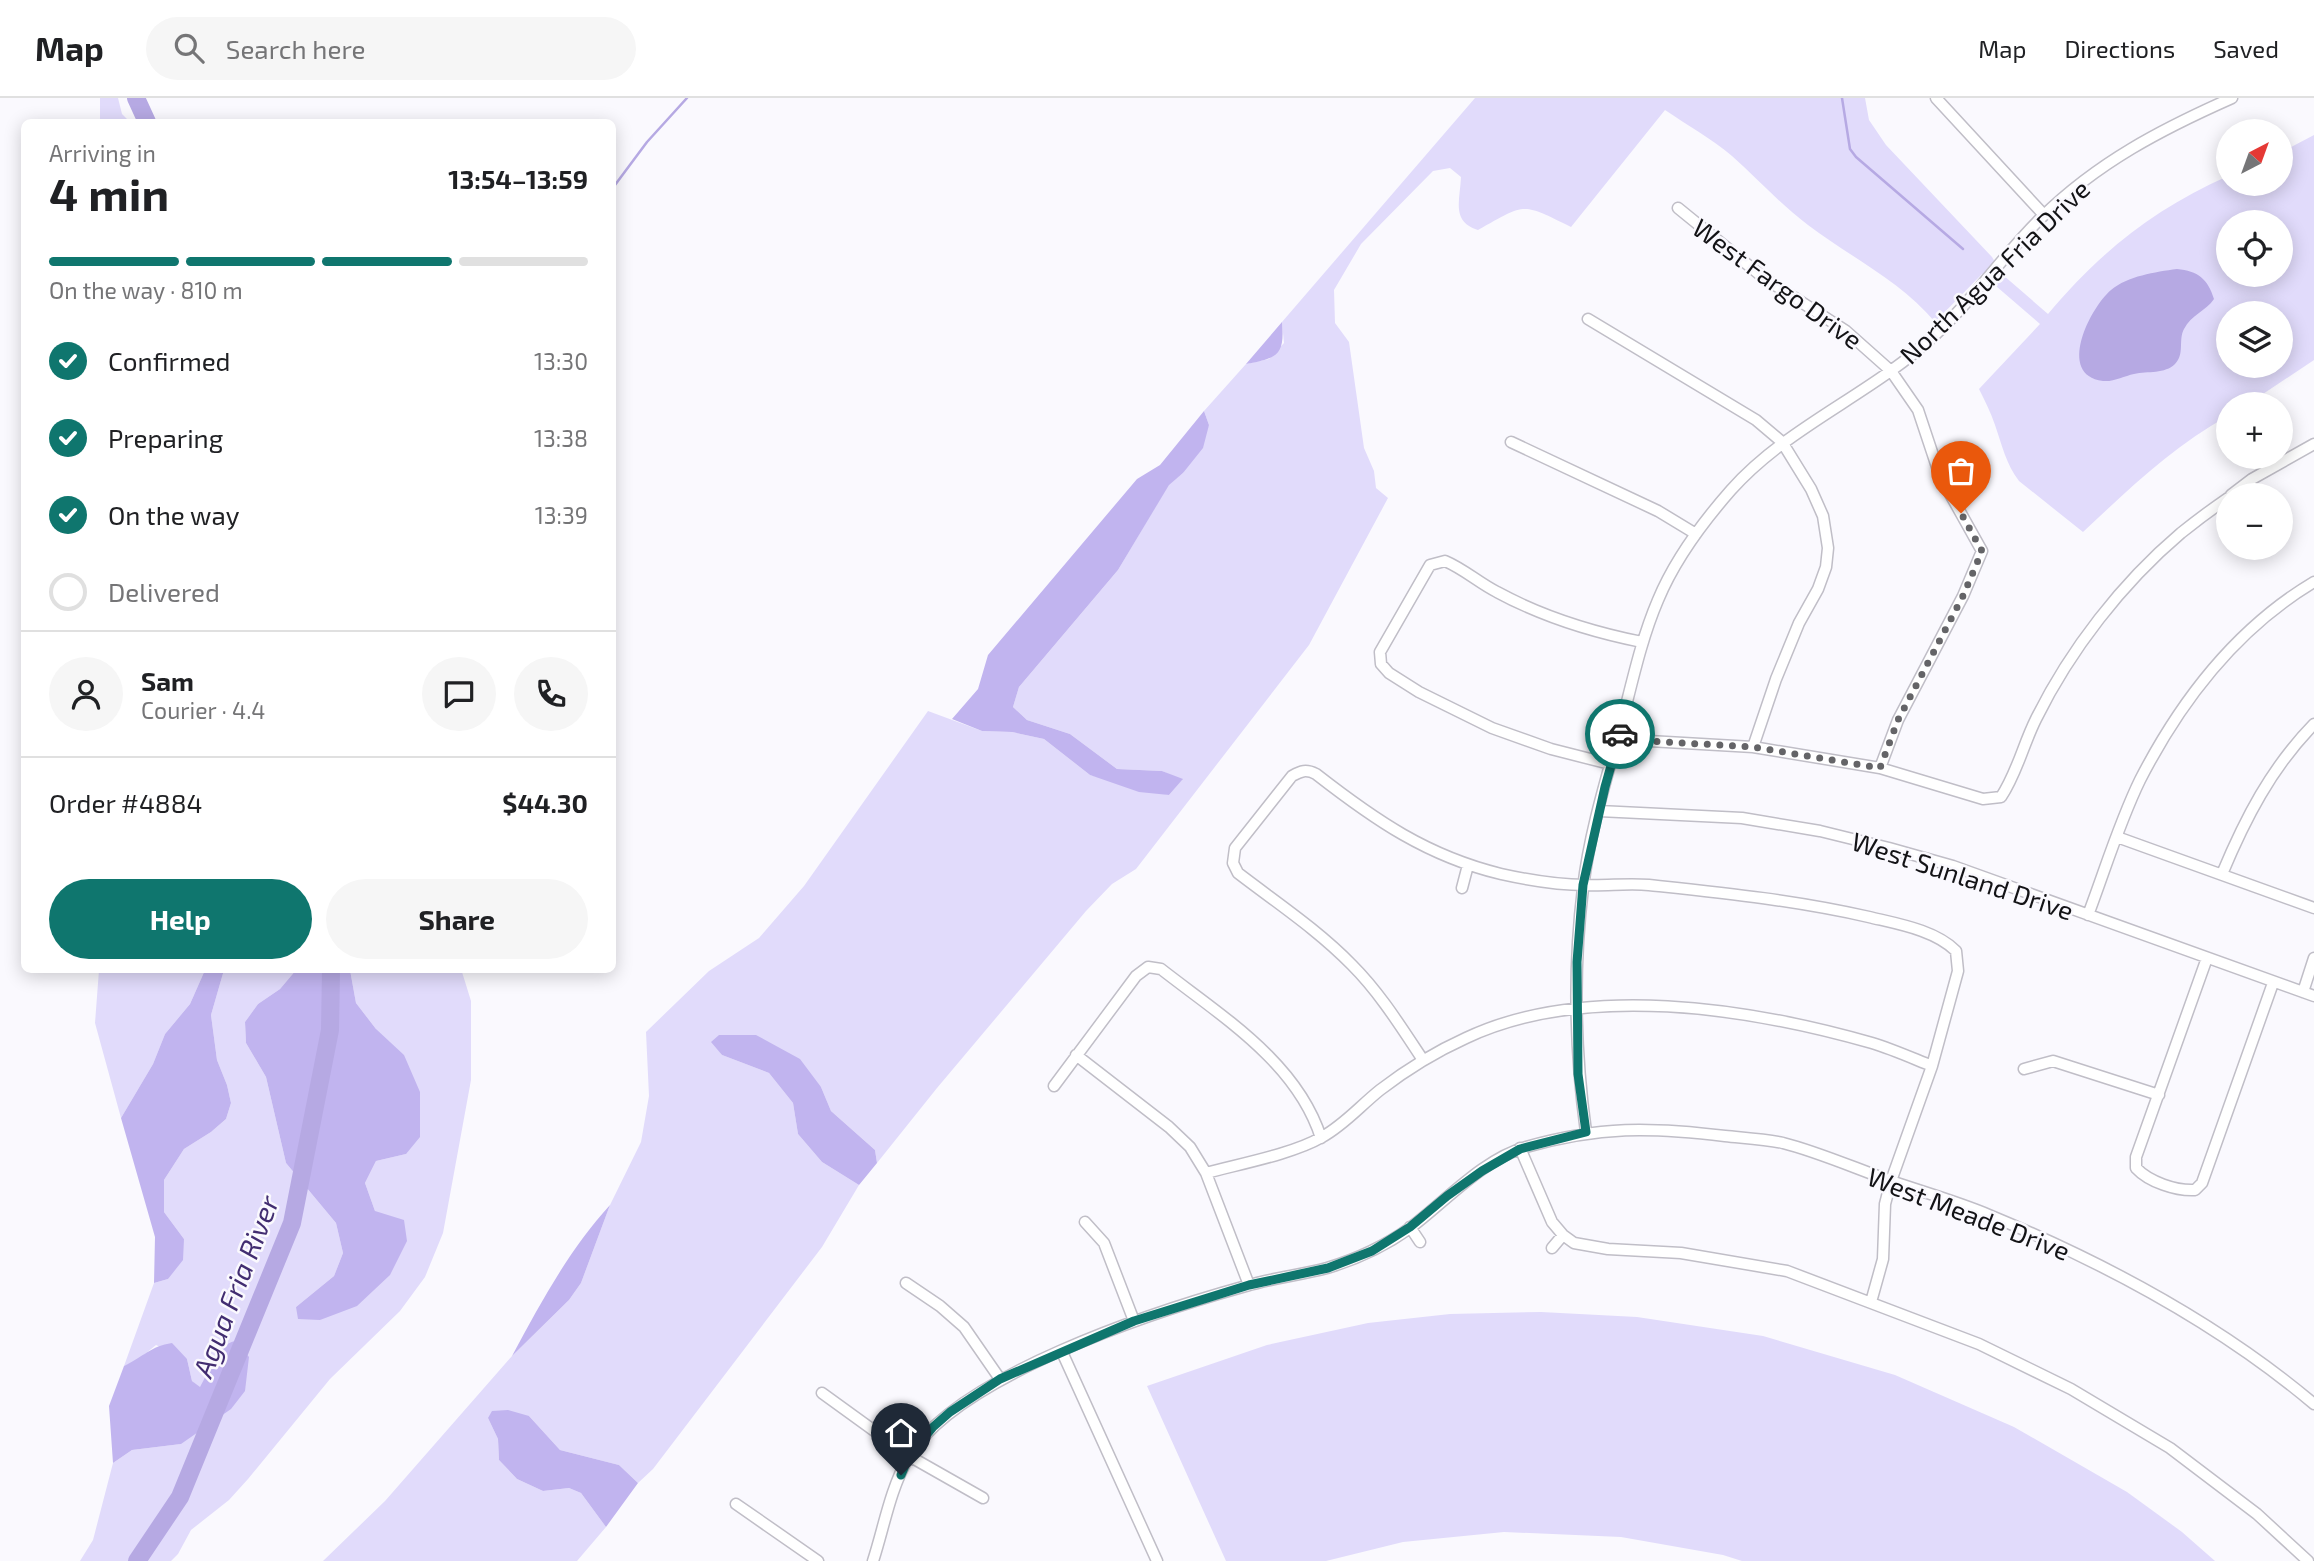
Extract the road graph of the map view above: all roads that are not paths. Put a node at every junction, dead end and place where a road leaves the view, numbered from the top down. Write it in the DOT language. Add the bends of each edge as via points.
graph roads {
  1 [pos="1936,98"];
  2 [pos="2232,98"];
  3 [pos="1678,208"];
  4 [pos="2044,215"];
  5 [pos="1588,319"];
  6 [pos="1891,371"];
  7 [pos="1511,442"];
  8 [pos="1782,442"];
  9 [pos="2314,444"];
  10 [pos="2247,483"];
  11 [pos="2216,506"];
  12 [pos="1696,534"];
  13 [pos="2314,582"];
  14 [pos="1642,642"];
  15 [pos="2314,724"];
  16 [pos="1618,734"];
  17 [pos="1753,747"];
  18 [pos="1610,764"];
  19 [pos="1880,768"];
  20 [pos="1599,811"];
  21 [pos="2117,837"];
  22 [pos="1468,865"];
  23 [pos="2221,874"];
  24 [pos="1583,885"];
  25 [pos="1462,888"];
  26 [pos="2314,908"];
  27 [pos="2088,915"];
  28 [pos="2207,958"];
  29 [pos="2314,958"];
  30 [pos="2273,982"];
  31 [pos="2303,992"];
  32 [pos="2314,996"];
  33 [pos="1578,1006"];
  34 [pos="1076,1055"];
  35 [pos="1423,1060"];
  36 [pos="1932,1066"];
  37 [pos="2024,1069"];
  38 [pos="1054,1086"];
  39 [pos="2159,1095"];
  40 [pos="1586,1132"];
  41 [pos="1321,1138"];
  42 [pos="1520,1149"];
  43 [pos="1206,1173"];
  44 [pos="1891,1181"];
  45 [pos="1085,1222"];
  46 [pos="1410,1227"];
  47 [pos="1563,1235"];
  48 [pos="1420,1242"];
  49 [pos="1552,1248"];
  50 [pos="906,1283"];
  51 [pos="1249,1285"];
  52 [pos="1871,1302"];
  53 [pos="1134,1321"];
  54 [pos="1062,1352"];
  55 [pos="1000,1379"];
  56 [pos="822,1393"];
  57 [pos="2314,1404"];
  58 [pos="909,1456"];
  59 [pos="983,1498"];
  60 [pos="736,1504"];
  61 [pos="1152,1560"];
  62 [pos="818,1561"];
  63 [pos="873,1561"];
  64 [pos="2308,1561"];
  1 -- 4 [label="street"];
  2 -- 4 [label="street, North Agua Fria Drive" via="2133,146"];
  3 -- 6 [label="street, West Fargo Drive" via="1765,278 1846,331"];
  4 -- 6 [label="street, North Agua Fria Drive" via="1959,312"];
  5 -- 8 [label="street" via="1756,421"];
  6 -- 8 [label="street, North Agua Fria Drive"];
  6 -- 19 [label="street, West Fargo Drive" via="1918,410 1940,476 1982,551 1898,720"];
  7 -- 12 [label="street" via="1658,511"];
  8 -- 12 [label="street, North Agua Fria Drive" via="1730,490"];
  8 -- 17 [label="street" via="1823,516 1828,548 1818,589 1799,623"];
  9 -- 10 [label="street"];
  11 -- 19 [label="street" via="2124,588 2084,641 2036,719 2001,797 1983,799"];
  12 -- 14 [label="street, North Agua Fria Drive" via="1666,581"];
  13 -- 21 [label="street" via="2251,630 2210,671 2145,771"];
  14 -- 16 [label="street, North Agua Fria Drive"];
  14 -- 18 [label="street" via="1597,633 1537,612 1453,564 1438,561 1423,574 1380,652 1381,664 1389,673 1492,728"];
  15 -- 23 [label="street" via="2268,779"];
  16 -- 17 [label="street" via="1649,741"];
  16 -- 18 [label="street, North Agua Fria Drive"];
  17 -- 19 [label="street"];
  18 -- 20 [label="street, North Agua Fria Drive"];
  20 -- 24 [label="street, North Agua Fria Drive"];
  20 -- 27 [label="street, West Sunland Drive" via="1742,818 1820,831 1953,866"];
  21 -- 23 [label="street"];
  21 -- 27 [label="street"];
  22 -- 24 [label="street" via="1549,883"];
  22 -- 25 [label="street"];
  22 -- 35 [label="street" via="1421,846 1370,816 1308,770 1292,776 1235,848 1233,863 1238,873 1352,964 1383,1000"];
  23 -- 26 [label="street"];
  24 -- 33 [label="street, North Agua Fria Drive"];
  24 -- 36 [label="street" via="1647,885 1753,895 1895,923 1946,941 1956,951 1958,971"];
  27 -- 28 [label="street, West Sunland Drive"];
  28 -- 30 [label="street, West Sunland Drive"];
  28 -- 39 [label="street"];
  29 -- 31 [label="street"];
  30 -- 31 [label="street, West Sunland Drive"];
  30 -- 39 [label="street" via="2202,1182 2195,1190 2183,1191 2143,1176 2136,1168"];
  31 -- 32 [label="street, West Sunland Drive"];
  33 -- 35 [label="street" via="1520,1017"];
  33 -- 36 [label="street" via="1682,1006 1742,1015 1874,1044"];
  33 -- 40 [label="street, North Agua Fria Drive" via="1578,1074"];
  34 -- 38 [label="street"];
  34 -- 41 [label="street" via="1136,976 1148,967 1161,969 1267,1053 1317,1123"];
  34 -- 43 [label="street" via="1169,1126 1190,1147"];
  35 -- 41 [label="street"];
  36 -- 44 [label="street"];
  37 -- 39 [label="street" via="2053,1061"];
  40 -- 42 [label="street"];
  40 -- 44 [label="street, West Meade Drive" via="1637,1128 1784,1143"];
  41 -- 43 [label="street"];
  42 -- 46 [label="street" via="1482,1171"];
  42 -- 47 [label="street" via="1552,1222"];
  43 -- 51 [label="street"];
  44 -- 52 [label="street" via="1885,1204 1883,1259"];
  44 -- 57 [label="street, West Meade Drive" via="1986,1214 2097,1264 2254,1356"];
  45 -- 53 [label="street" via="1104,1244"];
  46 -- 48 [label="street"];
  46 -- 51 [label="street" via="1372,1251 1328,1268"];
  47 -- 49 [label="street"];
  47 -- 52 [label="street" via="1608,1249 1681,1253 1787,1271"];
  50 -- 55 [label="street" via="964,1327"];
  51 -- 53 [label="street"];
  52 -- 64 [label="street" via="1979,1344 2071,1388 2170,1448 2257,1514"];
  53 -- 54 [label="street"];
  54 -- 55 [label="street"];
  54 -- 61 [label="street"];
  55 -- 58 [label="street" via="950,1412"];
  56 -- 58 [label="street"];
  58 -- 59 [label="street"];
  58 -- 63 [label="street" via="885,1513"];
  60 -- 62 [label="street"];
}
